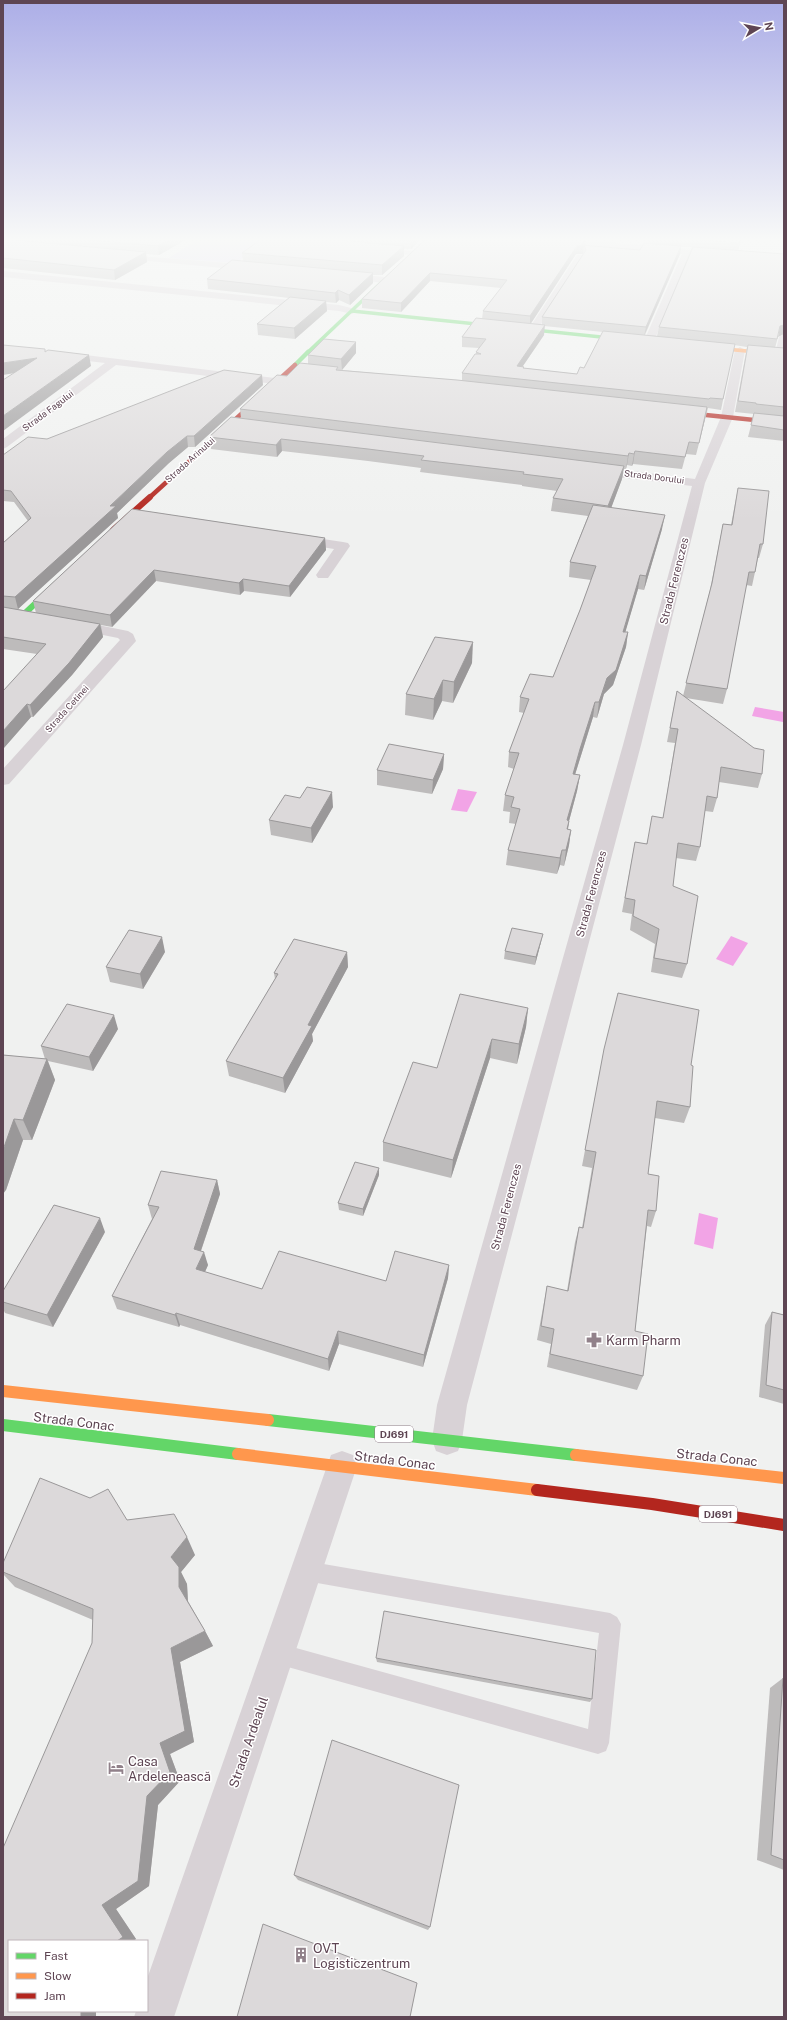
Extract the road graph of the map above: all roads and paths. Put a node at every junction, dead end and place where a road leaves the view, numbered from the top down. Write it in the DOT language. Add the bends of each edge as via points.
graph roads {
  1 [pos="329,332"];
  2 [pos="556,332"];
  3 [pos="657,332"];
  4 [pos="784,337"];
  5 [pos="653,342"];
  6 [pos="695,346"];
  7 [pos="3,348"];
  8 [pos="740,350"];
  9 [pos="782,354"];
  10 [pos="113,362"];
  11 [pos="290,369"];
  12 [pos="306,371"];
  13 [pos="276,380"];
  14 [pos="671,411"];
  15 [pos="727,417"];
  16 [pos="229,424"];
  17 [pos="784,424"];
  18 [pos="245,426"];
  19 [pos="3,445"];
  20 [pos="581,468"];
  21 [pos="699,483"];
  22 [pos="131,514"];
  23 [pos="146,516"];
  24 [pos="108,536"];
  25 [pos="286,537"];
  26 [pos="323,575"];
  27 [pos="62,579"];
  28 [pos="3,613"];
  29 [pos="22,616"];
  30 [pos="37,619"];
  31 [pos="61,623"];
  32 [pos="3,780"];
  33 [pos="3,1391"];
  34 [pos="3,1425"];
  35 [pos="447,1440"];
  36 [pos="342,1466"];
  37 [pos="784,1478"];
  38 [pos="784,1525"];
  39 [pos="306,1571"];
  40 [pos="278,1654"];
  41 [pos="154,2017"];
  1 -- 11 [label="street, Strada Arinului"];
  2 -- 5 [label="street"];
  3 -- 5 [label="street"];
  4 -- 9 [label="street"];
  6 -- 8 [label="street"];
  7 -- 10 [label="street"];
  8 -- 9 [label="street"];
  8 -- 15 [label="street, Strada Ferenczes"];
  10 -- 13 [label="street"];
  10 -- 19 [label="street, Strada Fagului"];
  11 -- 12 [label="street"];
  11 -- 13 [label="street, Strada Arinului"];
  13 -- 16 [label="street, Strada Arinului"];
  14 -- 15 [label="street"];
  15 -- 17 [label="street"];
  15 -- 21 [label="street, Strada Ferenczes"];
  16 -- 18 [label="street"];
  16 -- 22 [label="street, Strada Arinului"];
  20 -- 21 [label="street, Strada Dorului"];
  21 -- 35 [label="street, Strada Ferenczes" via="632,745 452,1405"];
  22 -- 23 [label="street"];
  22 -- 24 [label="street, Strada Arinului"];
  25 -- 26 [label="street" via="343,546"];
  27 -- 29 [label="street"];
  28 -- 29 [label="street"];
  29 -- 30 [label="street"];
  31 -- 32 [label="street, Strada Cetinei" via="128,637 128,641"];
  33 -- 35 [label="street, Strada Conac / DJ691"];
  34 -- 36 [label="street, Strada Conac / DJ691"];
  35 -- 37 [label="street, Strada Conac / DJ691"];
  36 -- 38 [label="street, Strada Conac / DJ691" via="652,1504"];
  36 -- 39 [label="street, Strada Ardealul"];
  39 -- 40 [label="street, Strada Ardealul"];
  39 -- 40 [label="lane" via="610,1624 598,1743"];
  40 -- 41 [label="street, Strada Ardealul"];
}
